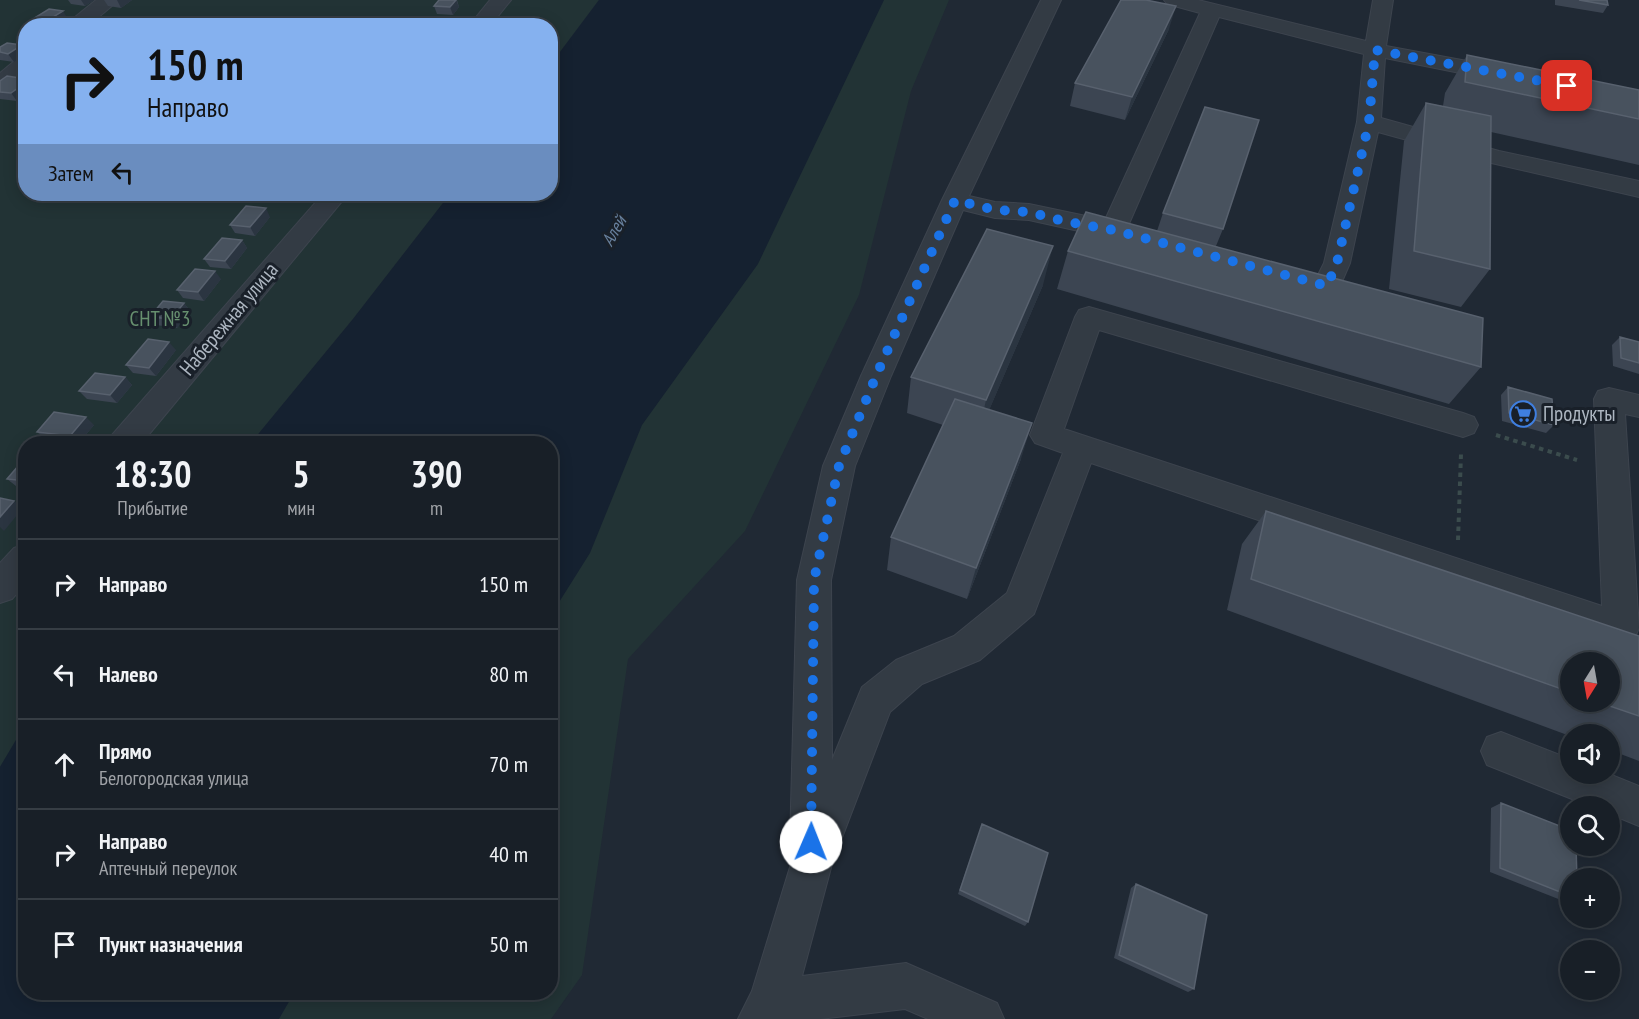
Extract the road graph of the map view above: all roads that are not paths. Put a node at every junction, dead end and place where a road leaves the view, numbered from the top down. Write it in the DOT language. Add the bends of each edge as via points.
graph roads {
  1 [pos="109,0"];
  2 [pos="501,0"];
  3 [pos="1051,0"];
  4 [pos="1174,0"];
  5 [pos="1383,0"];
  6 [pos="1212,9"];
  7 [pos="85,18"];
  8 [pos="486,18"];
  9 [pos="1375,50"];
  10 [pos="18,69"];
  11 [pos="1522,78"];
  12 [pos="0,84"];
  13 [pos="1369,122"];
  14 [pos="1639,189"];
  15 [pos="955,200"];
  16 [pos="330,201"];
  17 [pos="1113,230"];
  18 [pos="1147,239"];
  19 [pos="1271,272"];
  20 [pos="1639,406"];
  21 [pos="1462,424"];
  22 [pos="130,436"];
  23 [pos="1081,447"];
  24 [pos="18,567"];
  25 [pos="0,588"];
  26 [pos="1501,751"];
  27 [pos="1639,806"];
  28 [pos="811,864"];
  29 [pos="766,1010"];
  30 [pos="981,1019"];
  1 -- 7 [label="street"];
  2 -- 8 [label="street"];
  3 -- 15 [label="street"];
  4 -- 6 [label="street"];
  5 -- 9 [label="street"];
  6 -- 9 [label="street"];
  6 -- 17 [label="street"];
  9 -- 11 [label="street"];
  9 -- 13 [label="street"];
  10 -- 12 [label="street"];
  13 -- 14 [label="street" via="1494,157"];
  13 -- 19 [label="street" via="1337,263 1327,286"];
  15 -- 17 [label="street"];
  15 -- 28 [label="street" via="839,466 814,580"];
  16 -- 22 [label="street, Набережная улица"];
  17 -- 18 [label="street"];
  20 -- 23 [label="street" via="1609,399 1621,628"];
  21 -- 23 [label="street" via="1089,317 1046,435"];
  23 -- 28 [label="street" via="1021,603 967,648 909,672 875,700"];
  24 -- 25 [label="street"];
  26 -- 27 [label="street"];
  28 -- 29 [label="street"];
  29 -- 30 [label="street" via="906,986"];
}
